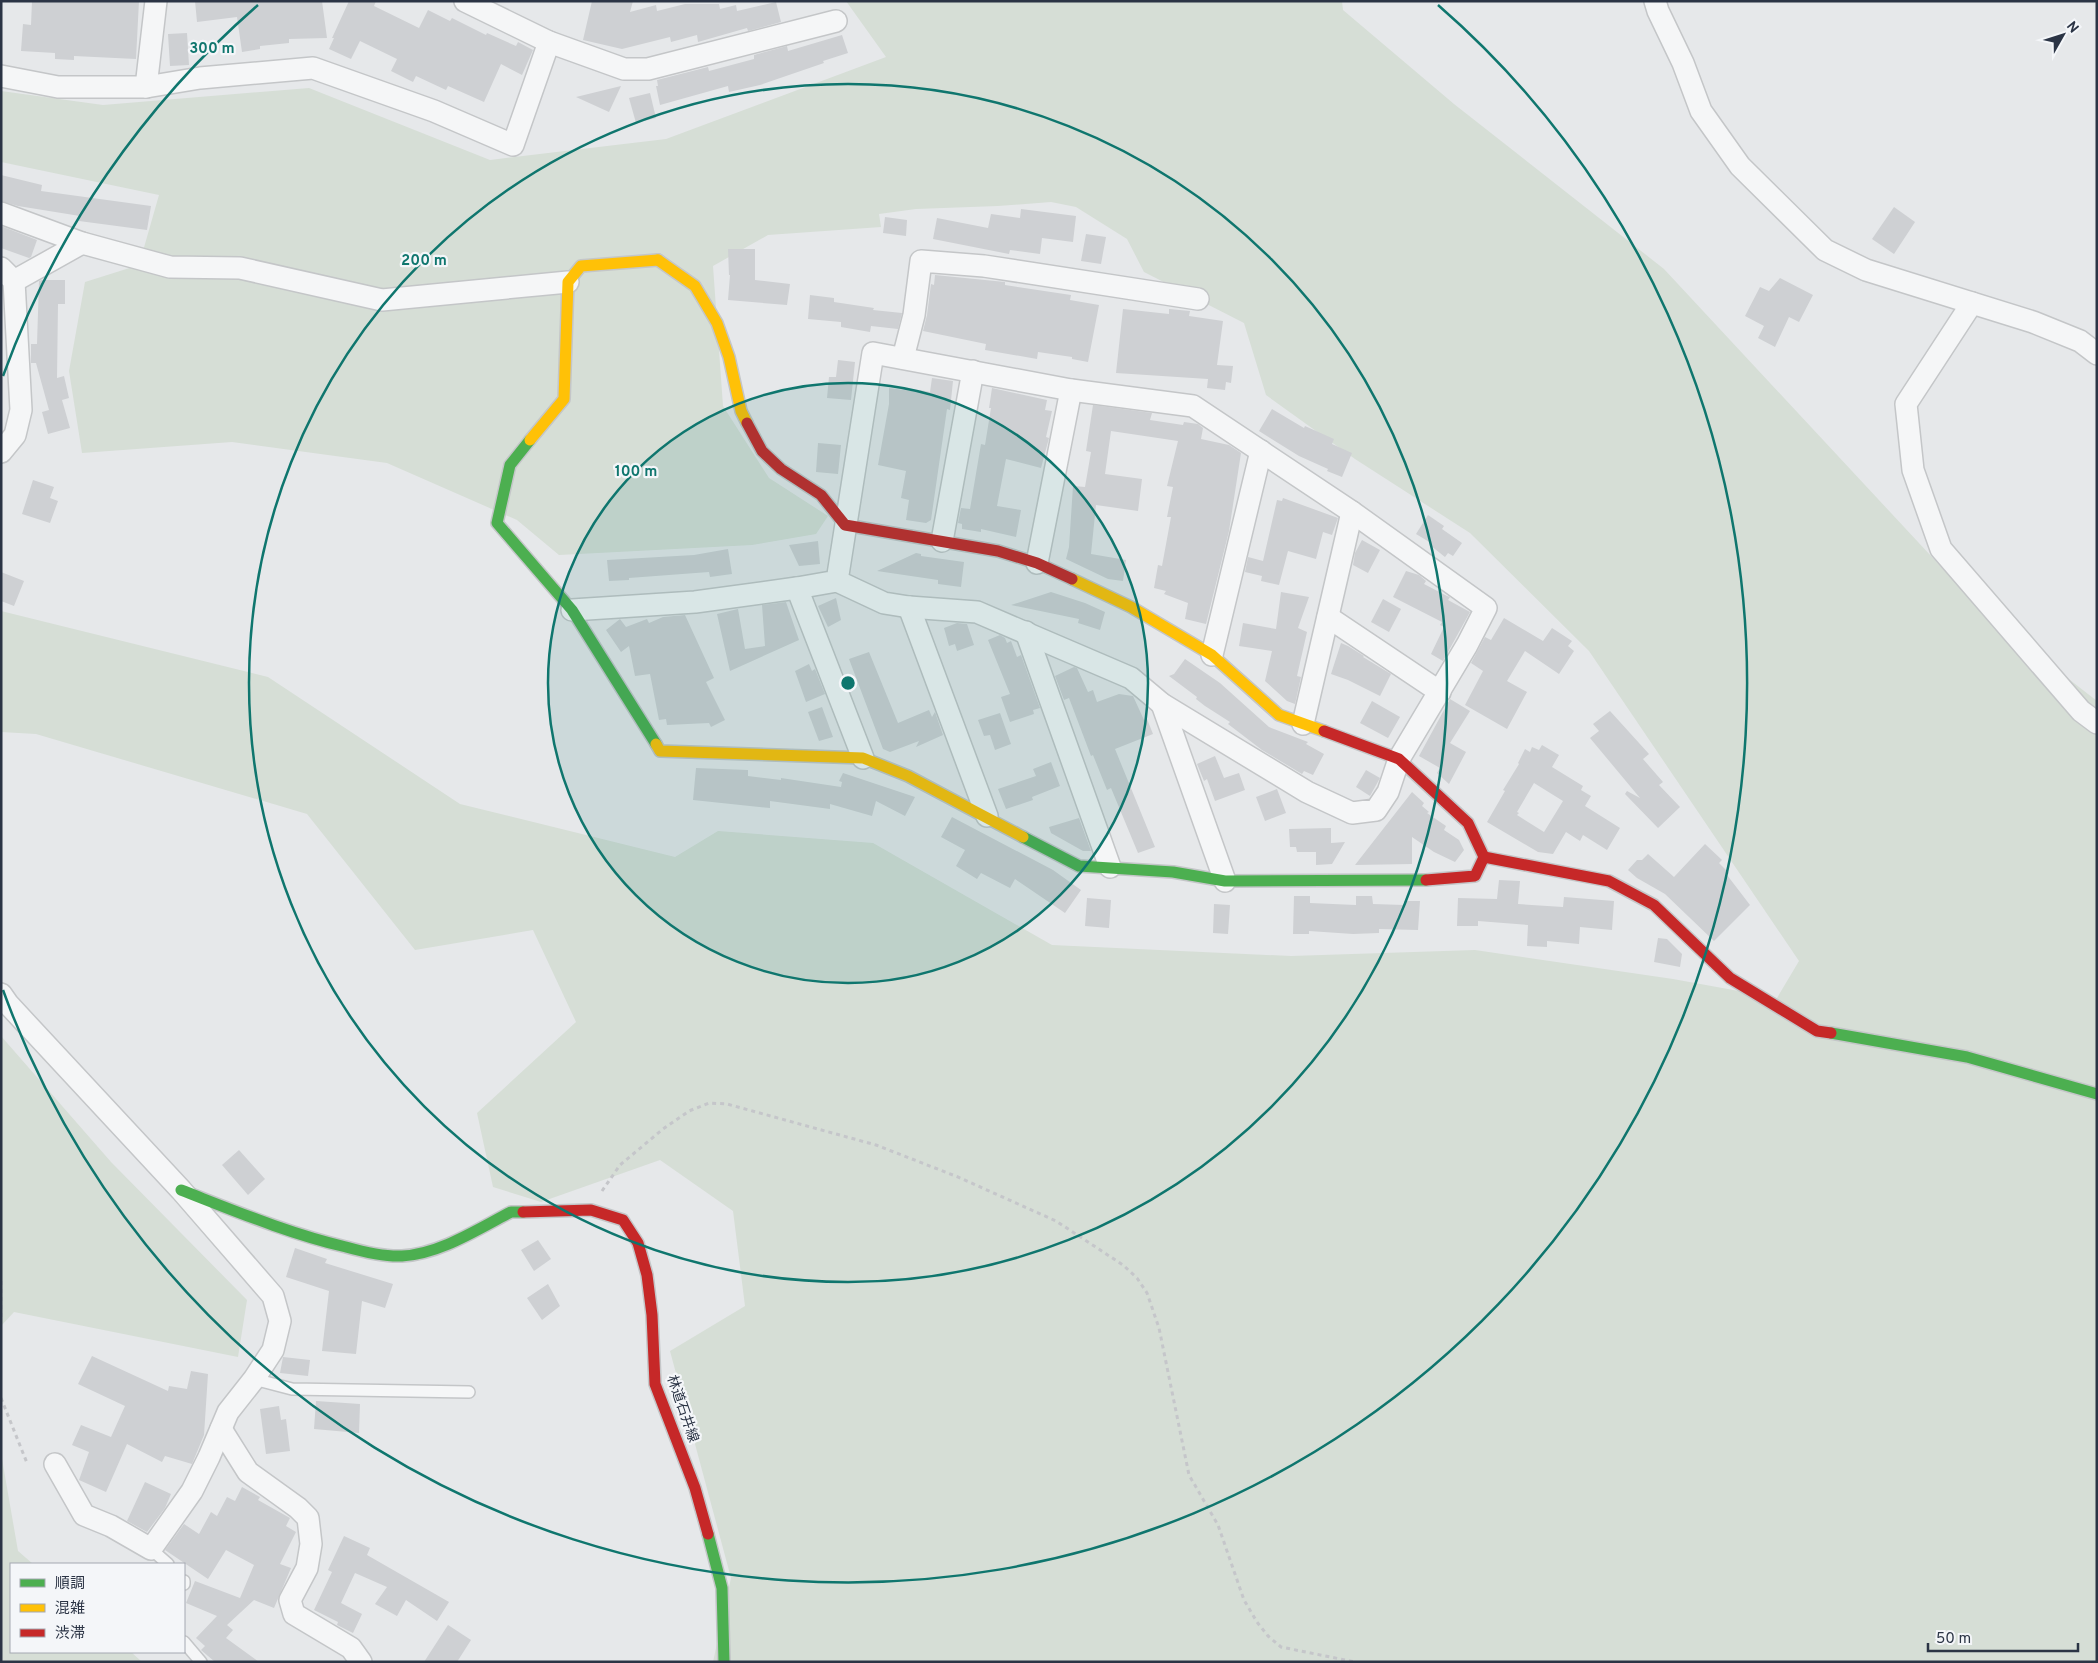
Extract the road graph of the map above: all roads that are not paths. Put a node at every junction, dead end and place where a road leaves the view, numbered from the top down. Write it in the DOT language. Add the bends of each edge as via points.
graph roads {
  1 [pos="156,1"];
  2 [pos="465,1"];
  3 [pos="1655,1"];
  4 [pos="836,21"];
  5 [pos="549,42"];
  6 [pos="1,76"];
  7 [pos="146,87"];
  8 [pos="1,213"];
  9 [pos="82,243"];
  10 [pos="8,274"];
  11 [pos="568,282"];
  12 [pos="1198,300"];
  13 [pos="1972,303"];
  14 [pos="9,349"];
  15 [pos="2097,354"];
  16 [pos="903,358"];
  17 [pos="973,371"];
  18 [pos="1072,390"];
  19 [pos="1261,450"];
  20 [pos="1,452"];
  21 [pos="1352,512"];
  22 [pos="844,525"];
  23 [pos="942,541"];
  24 [pos="1037,563"];
  25 [pos="837,581"];
  26 [pos="797,588"];
  27 [pos="909,608"];
  28 [pos="572,610"];
  29 [pos="1328,617"];
  30 [pos="1026,632"];
  31 [pos="1212,655"];
  32 [pos="1440,692"];
  33 [pos="1162,704"];
  34 [pos="2097,723"];
  35 [pos="1303,724"];
  36 [pos="863,758"];
  37 [pos="1399,760"];
  38 [pos="987,816"];
  39 [pos="1484,857"];
  40 [pos="1110,867"];
  41 [pos="1226,881"];
  42 [pos="1,994"];
  43 [pos="2097,1094"];
  44 [pos="181,1190"];
  45 [pos="254,1379"];
  46 [pos="469,1392"];
  47 [pos="221,1430"];
  48 [pos="55,1464"];
  49 [pos="151,1549"];
  50 [pos="167,1563"];
  51 [pos="185,1643"];
  52 [pos="201,1662"];
  53 [pos="361,1662"];
  54 [pos="724,1662"];
  1 -- 7 [label="street"];
  2 -- 5 [label="street"];
  3 -- 13 [label="street" via="1701,111 1740,166 1825,250 1866,270"];
  4 -- 5 [label="street" via="648,69 624,69"];
  5 -- 7 [label="street" via="513,145 434,111 313,68 200,78"];
  6 -- 7 [label="street" via="58,87"];
  8 -- 9 [label="street"];
  9 -- 10 [label="street"];
  9 -- 11 [label="street" via="170,267 240,268 382,300"];
  10 -- 14 [label="street"];
  11 -- 22 [label="street" via="581,266 658,260 695,286 717,323 729,357 741,411 762,451 781,469 820,495"];
  11 -- 28 [label="street" via="564,399 510,465 497,523"];
  12 -- 16 [label="street" via="984,266 921,261 914,315"];
  13 -- 15 [label="street" via="2034,322 2080,341"];
  13 -- 34 [label="street" via="1906,404 1913,470 1941,549 2081,711"];
  14 -- 20 [label="street" via="21,410 15,435"];
  16 -- 17 [label="street"];
  16 -- 22 [label="street" via="873,353"];
  17 -- 18 [label="street"];
  17 -- 23 [label="street"];
  18 -- 19 [label="street" via="1193,406"];
  18 -- 24 [label="street"];
  19 -- 21 [label="street"];
  19 -- 31 [label="street"];
  21 -- 29 [label="street"];
  21 -- 32 [label="street" via="1486,608"];
  22 -- 23 [label="street"];
  22 -- 25 [label="street"];
  23 -- 24 [label="street" via="998,551"];
  24 -- 31 [label="street" via="1131,607"];
  25 -- 26 [label="street"];
  25 -- 27 [label="street" via="884,603"];
  26 -- 28 [label="street" via="688,603"];
  26 -- 36 [label="street"];
  27 -- 30 [label="street" via="977,612"];
  27 -- 38 [label="street"];
  28 -- 36 [label="street" via="660,750"];
  29 -- 32 [label="street"];
  29 -- 35 [label="street"];
  30 -- 33 [label="street" via="1130,678"];
  30 -- 40 [label="street"];
  31 -- 35 [label="street" via="1279,715"];
  32 -- 37 [label="street"];
  33 -- 37 [label="street" via="1307,792 1352,812 1376,810 1388,792"];
  33 -- 41 [label="street"];
  35 -- 37 [label="street"];
  36 -- 38 [label="street" via="908,776"];
  37 -- 39 [label="street" via="1468,823"];
  38 -- 40 [label="street" via="1079,866"];
  39 -- 41 [label="street" via="1475,876 1470,878"];
  39 -- 43 [label="street" via="1608,881 1654,905 1730,978 1817,1030 1967,1058"];
  40 -- 41 [label="street" via="1173,872"];
  42 -- 44 [label="street"];
  44 -- 45 [label="street" via="272,1296 280,1321 273,1350"];
  44 -- 54 [label="street, 林道石井線" via="253,1218 373,1254 403,1256 445,1246 511,1212 591,1210 623,1220 638,1243 647,1275 655,1384 695,1488 722,1588"];
  45 -- 46 [label="lane" via="292,1389"];
  45 -- 47 [label="street" via="228,1412"];
  47 -- 49 [label="street" via="192,1491"];
  47 -- 53 [label="street" via="248,1472 308,1518 310,1544 307,1568 290,1600 294,1614 351,1648"];
  48 -- 49 [label="street" via="84,1515"];
  49 -- 50 [label="lane"];
  51 -- 52 [label="lane"];
}
